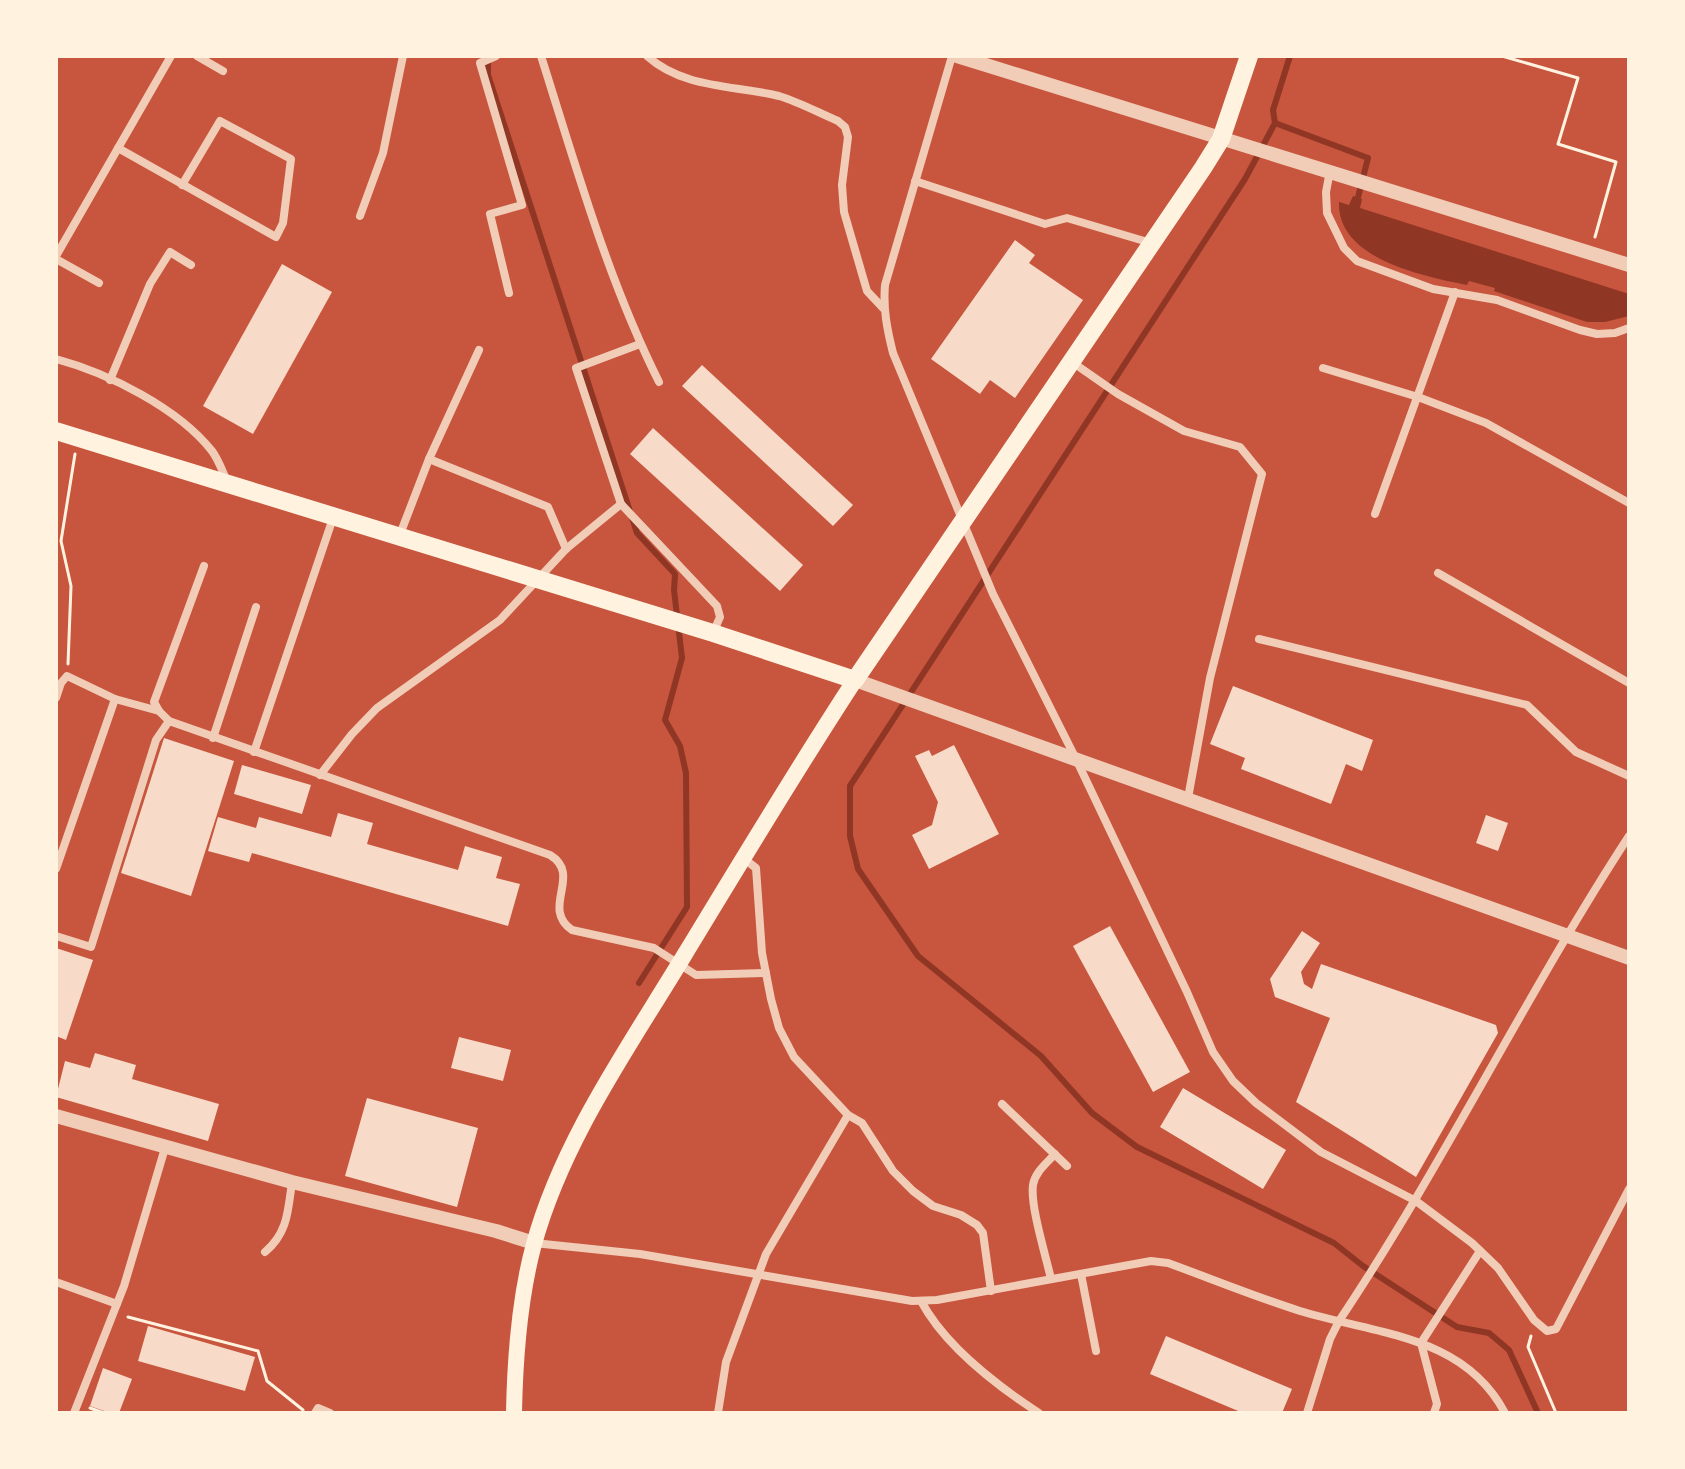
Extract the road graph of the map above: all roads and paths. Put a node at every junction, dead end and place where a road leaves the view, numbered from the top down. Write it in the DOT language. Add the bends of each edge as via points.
graph roads {
  1 [pos="171,56"];
  2 [pos="197,56"];
  3 [pos="403,56"];
  4 [pos="496,56"];
  5 [pos="541,56"];
  6 [pos="647,56"];
  7 [pos="955,56"];
  8 [pos="1249,56"];
  9 [pos="1502,56"];
  10 [pos="223,71"];
  11 [pos="1221,139"];
  12 [pos="118,148"];
  13 [pos="1330,171"];
  14 [pos="915,181"];
  15 [pos="182,185"];
  16 [pos="360,216"];
  17 [pos="1152,244"];
  18 [pos="1590,253"];
  19 [pos="56,258"];
  20 [pos="191,265"];
  21 [pos="1629,265"];
  22 [pos="99,283"];
  23 [pos="1455,292"];
  24 [pos="509,293"];
  25 [pos="883,308"];
  26 [pos="1629,328"];
  27 [pos="640,344"];
  28 [pos="479,350"];
  29 [pos="56,359"];
  30 [pos="1072,362"];
  31 [pos="1323,368"];
  32 [pos="110,380"];
  33 [pos="659,382"];
  34 [pos="1418,397"];
  35 [pos="56,431"];
  36 [pos="78,437"];
  37 [pos="429,459"];
  38 [pos="227,483"];
  39 [pos="1629,503"];
  40 [pos="621,504"];
  41 [pos="1375,514"];
  42 [pos="333,516"];
  43 [pos="962,524"];
  44 [pos="399,537"];
  45 [pos="566,549"];
  46 [pos="204,566"];
  47 [pos="1438,573"];
  48 [pos="538,579"];
  49 [pos="256,607"];
  50 [pos="713,633"];
  51 [pos="1259,639"];
  52 [pos="67,676"];
  53 [pos="855,680"];
  54 [pos="1629,683"];
  55 [pos="56,698"];
  56 [pos="115,699"];
  57 [pos="159,711"];
  58 [pos="169,721"];
  59 [pos="213,738"];
  60 [pos="254,752"];
  61 [pos="1076,759"];
  62 [pos="320,775"];
  63 [pos="1629,776"];
  64 [pos="1188,798"];
  65 [pos="1629,836"];
  66 [pos="743,858"];
  67 [pos="56,869"];
  68 [pos="1566,935"];
  69 [pos="56,936"];
  70 [pos="1629,958"];
  71 [pos="679,964"];
  72 [pos="766,973"];
  73 [pos="1002,1104"];
  74 [pos="848,1115"];
  75 [pos="56,1116"];
  76 [pos="165,1148"];
  77 [pos="1055,1154"];
  78 [pos="1067,1166"];
  79 [pos="292,1182"];
  80 [pos="1629,1189"];
  81 [pos="1416,1201"];
  82 [pos="534,1243"];
  83 [pos="1480,1251"];
  84 [pos="265,1252"];
  85 [pos="1081,1274"];
  86 [pos="759,1275"];
  87 [pos="1051,1279"];
  88 [pos="56,1282"];
  89 [pos="991,1291"];
  90 [pos="921,1301"];
  91 [pos="115,1308"];
  92 [pos="1534,1320"];
  93 [pos="1339,1321"];
  94 [pos="1421,1343"];
  95 [pos="1096,1351"];
  96 [pos="74,1413"];
  97 [pos="305,1413"];
  98 [pos="315,1413"];
  99 [pos="330,1413"];
  100 [pos="514,1413"];
  101 [pos="718,1413"];
  102 [pos="1039,1413"];
  103 [pos="1307,1413"];
  104 [pos="1434,1413"];
  105 [pos="1505,1413"];
  106 [pos="1556,1413"];
  1 -- 12 [label="street"];
  2 -- 10 [label="street"];
  3 -- 16 [label="street" via="383,153"];
  4 -- 24 [label="street" via="480,63 522,205 490,214"];
  5 -- 27 [label="street" via="599,238"];
  6 -- 25 [label="street" via="675,74 780,97 845,127 844,212 867,291"];
  7 -- 11 [label="street"];
  7 -- 14 [label="street"];
  8 -- 11 [label="main road"];
  9 -- 18 [label="path" via="1578,78 1558,144 1616,162"];
  11 -- 13 [label="street"];
  11 -- 17 [label="main road"];
  12 -- 15 [label="street"];
  12 -- 19 [label="street"];
  13 -- 18 [label="street"];
  13 -- 23 [label="street" via="1327,213 1344,248 1357,261"];
  14 -- 17 [label="street" via="1045,224 1067,218"];
  14 -- 25 [label="street"];
  15 -- 15 [label="street" via="276,237 283,223 291,159 220,121"];
  17 -- 30 [label="main road"];
  18 -- 21 [label="street"];
  19 -- 22 [label="street"];
  20 -- 32 [label="street" via="170,252 150,284"];
  23 -- 26 [label="street" via="1497,300 1589,332"];
  23 -- 34 [label="street"];
  25 -- 43 [label="street" via="893,353"];
  27 -- 33 [label="street"];
  27 -- 40 [label="street" via="576,368"];
  28 -- 37 [label="street"];
  29 -- 32 [label="street"];
  30 -- 43 [label="main road"];
  30 -- 64 [label="street" via="1184,431 1240,447 1262,474 1210,678"];
  31 -- 34 [label="street"];
  32 -- 38 [label="street" via="158,403 188,427 213,452"];
  34 -- 39 [label="street" via="1486,423"];
  34 -- 41 [label="street"];
  35 -- 36 [label="main road"];
  36 -- 38 [label="main road"];
  36 -- 52 [label="path" via="61,541 71,586"];
  37 -- 44 [label="street"];
  37 -- 45 [label="street" via="548,507"];
  38 -- 42 [label="main road"];
  40 -- 45 [label="street"];
  40 -- 50 [label="street" via="717,606 720,617"];
  42 -- 44 [label="main road"];
  42 -- 60 [label="street"];
  43 -- 53 [label="main road"];
  43 -- 61 [label="street"];
  44 -- 48 [label="main road"];
  45 -- 48 [label="street"];
  46 -- 57 [label="street" via="154,702"];
  47 -- 54 [label="street"];
  48 -- 50 [label="main road"];
  48 -- 62 [label="street" via="500,620 377,708"];
  49 -- 59 [label="street"];
  50 -- 53 [label="main road"];
  51 -- 63 [label="street" via="1527,705 1576,752"];
  52 -- 55 [label="street"];
  52 -- 56 [label="street"];
  53 -- 61 [label="street"];
  53 -- 66 [label="main road"];
  56 -- 57 [label="street"];
  56 -- 67 [label="street"];
  57 -- 58 [label="street"];
  58 -- 59 [label="street"];
  58 -- 69 [label="street" via="156,740 91,947"];
  59 -- 60 [label="street"];
  60 -- 62 [label="street"];
  61 -- 64 [label="street"];
  61 -- 81 [label="street" via="1213,1052 1233,1081 1321,1152"];
  62 -- 71 [label="street" via="550,855 563,868 558,908 563,923 584,933 654,948"];
  64 -- 68 [label="street"];
  65 -- 68 [label="street"];
  66 -- 71 [label="main road"];
  66 -- 72 [label="street" via="756,868"];
  68 -- 70 [label="street"];
  68 -- 81 [label="street"];
  71 -- 72 [label="street" via="696,975"];
  71 -- 82 [label="main road" via="578,1134"];
  72 -- 74 [label="street" via="779,1028 794,1057"];
  73 -- 77 [label="street"];
  74 -- 86 [label="street" via="777,1233"];
  74 -- 89 [label="street" via="862,1123 913,1191 977,1225 983,1233"];
  75 -- 76 [label="street"];
  76 -- 79 [label="street"];
  76 -- 91 [label="street"];
  77 -- 78 [label="street"];
  77 -- 87 [label="street" via="1033,1183"];
  79 -- 82 [label="street"];
  79 -- 84 [label="street" via="286,1226"];
  80 -- 92 [label="street" via="1556,1329 1547,1331"];
  81 -- 83 [label="street"];
  81 -- 93 [label="street"];
  82 -- 86 [label="street" via="640,1254"];
  82 -- 100 [label="main road" via="518,1335"];
  83 -- 92 [label="street"];
  83 -- 94 [label="street"];
  85 -- 87 [label="street"];
  85 -- 93 [label="street" via="1151,1261 1168,1263"];
  85 -- 95 [label="street"];
  86 -- 90 [label="street"];
  86 -- 101 [label="street" via="726,1362"];
  87 -- 89 [label="street"];
  88 -- 91 [label="street"];
  89 -- 90 [label="street"];
  90 -- 102 [label="street" via="934,1325 1004,1390"];
  91 -- 96 [label="street"];
  91 -- 97 [label="path" via="258,1351 267,1381"];
  92 -- 106 [label="path" via="1528,1347"];
  93 -- 94 [label="street"];
  93 -- 103 [label="street"];
  94 -- 104 [label="street" via="1437,1404"];
  94 -- 105 [label="street" via="1436,1347 1483,1379"];
  98 -- 99 [label="street" via="318,1408"];
}
